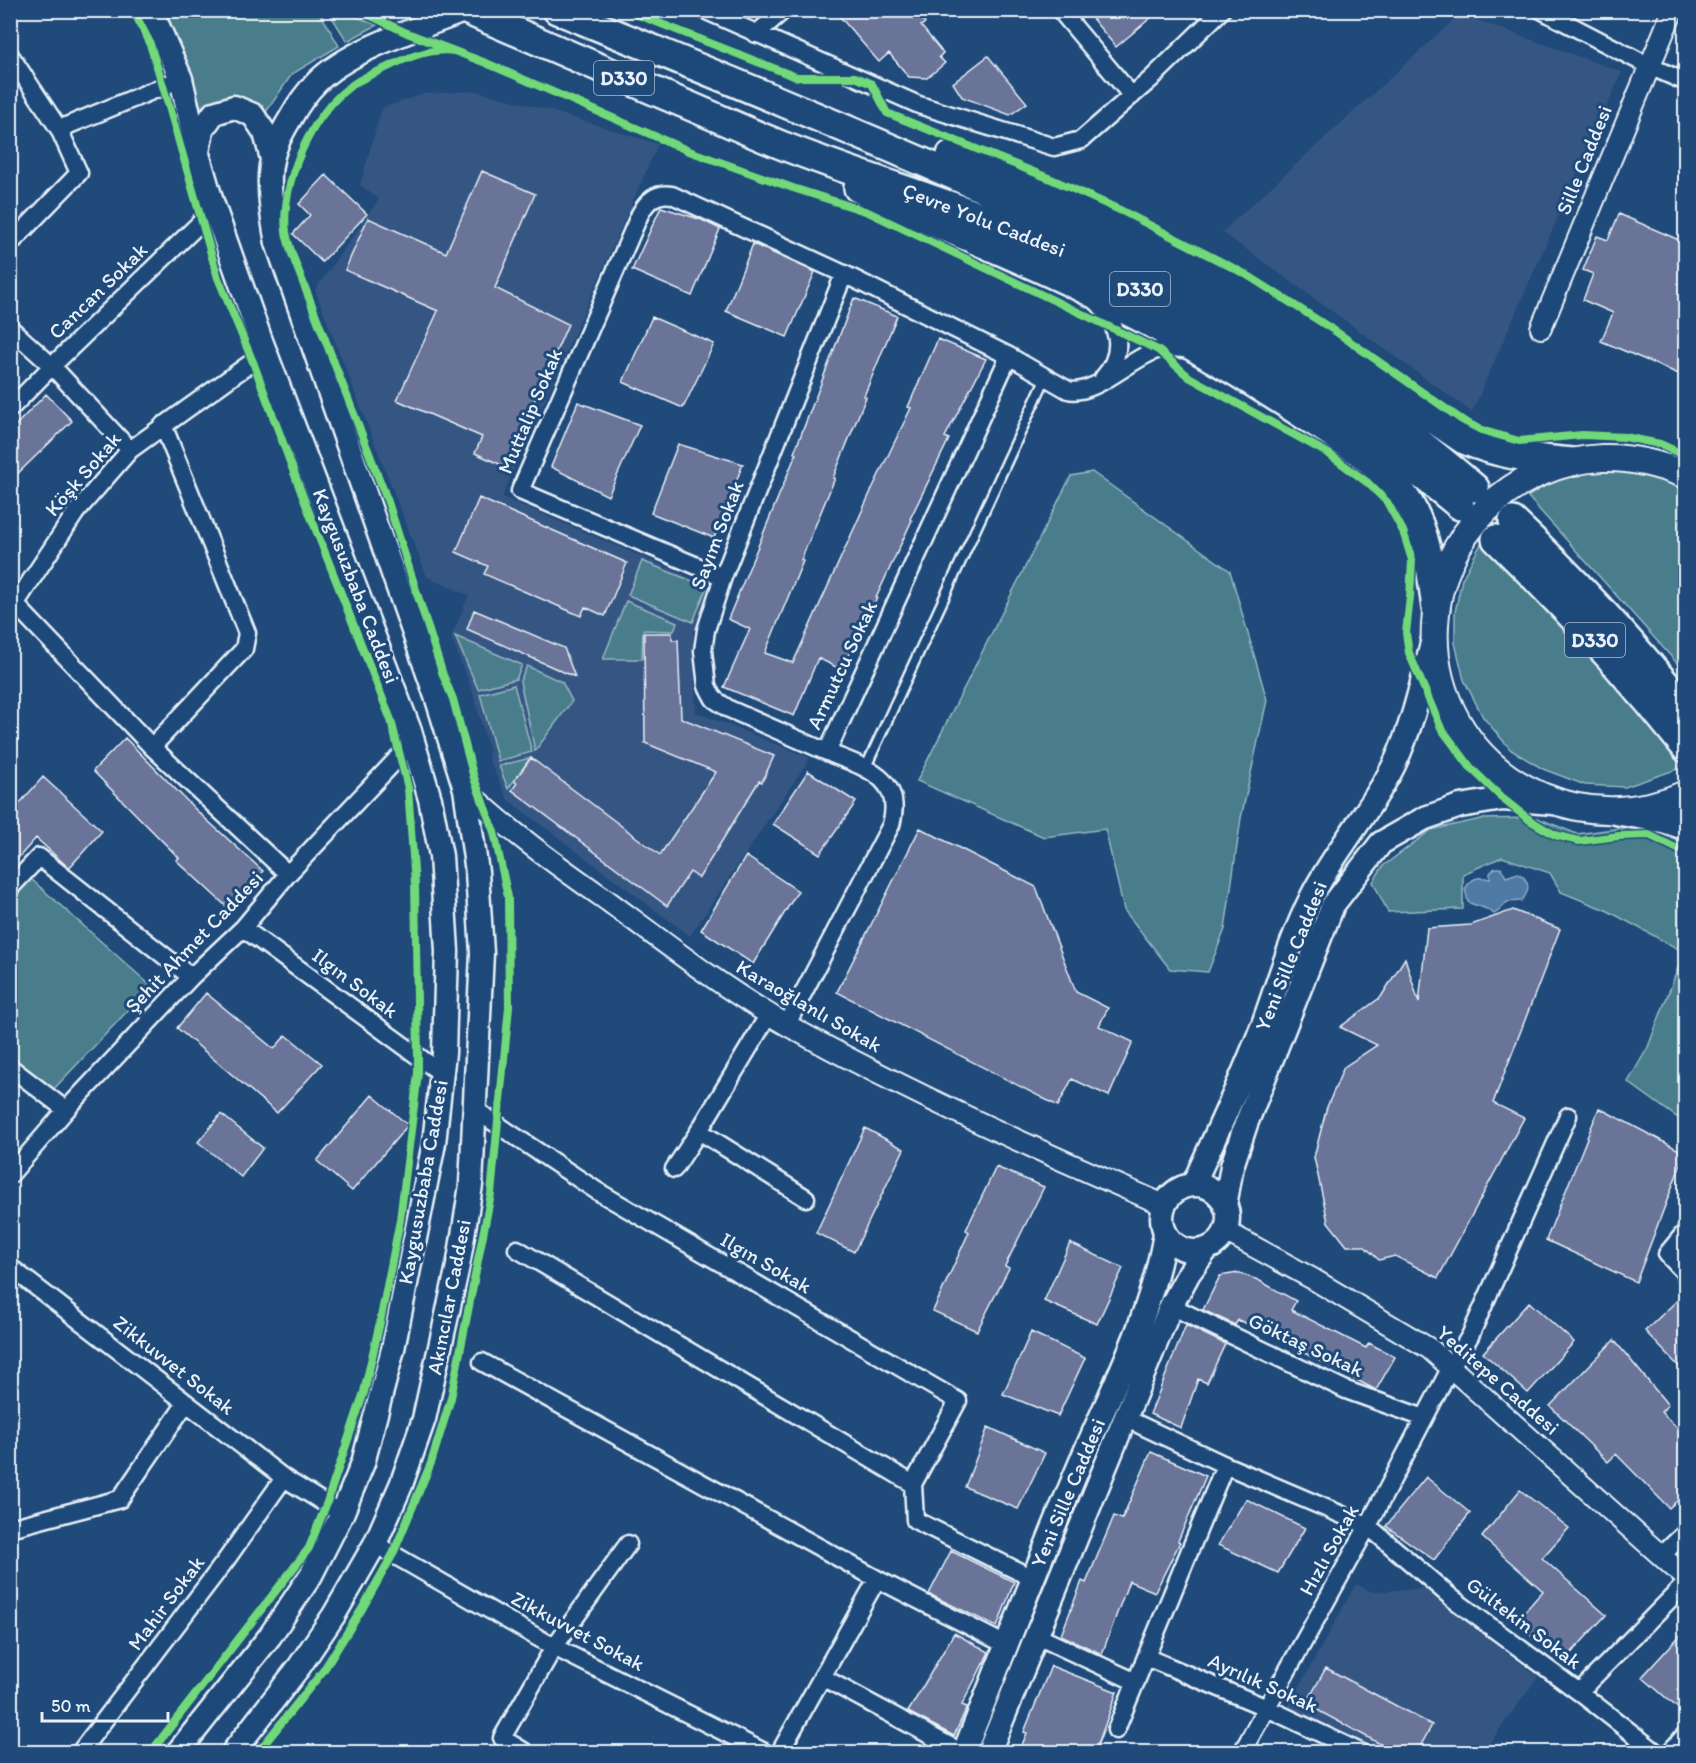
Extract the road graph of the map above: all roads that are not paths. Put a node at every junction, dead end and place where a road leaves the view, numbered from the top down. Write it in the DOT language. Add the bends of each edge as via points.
graph roads {
  1 [pos="151,10"];
  2 [pos="466,10"];
  3 [pos="557,10"];
  4 [pos="704,10"];
  5 [pos="784,10"];
  6 [pos="1060,10"];
  7 [pos="1541,10"];
  8 [pos="1672,10"];
  9 [pos="1216,13"];
  10 [pos="756,34"];
  11 [pos="10,55"];
  12 [pos="1649,66"];
  13 [pos="181,79"];
  14 [pos="1686,82"];
  15 [pos="1132,96"];
  16 [pos="807,112"];
  17 [pos="59,129"];
  18 [pos="782,145"];
  19 [pos="198,154"];
  20 [pos="272,159"];
  21 [pos="212,202"];
  22 [pos="10,244"];
  23 [pos="844,274"];
  24 [pos="1088,291"];
  25 [pos="10,328"];
  26 [pos="1542,328"];
  27 [pos="266,352"];
  28 [pos="1204,353"];
  29 [pos="1009,356"];
  30 [pos="51,366"];
  31 [pos="1046,377"];
  32 [pos="1101,381"];
  33 [pos="10,409"];
  34 [pos="163,425"];
  35 [pos="130,450"];
  36 [pos="1572,462"];
  37 [pos="1686,475"];
  38 [pos="723,577"];
  39 [pos="12,606"];
  40 [pos="1435,620"];
  41 [pos="1686,708"];
  42 [pos="413,742"];
  43 [pos="152,747"];
  44 [pos="1686,748"];
  45 [pos="827,752"];
  46 [pos="866,769"];
  47 [pos="465,789"];
  48 [pos="1686,794"];
  49 [pos="1563,804"];
  50 [pos="1618,811"];
  51 [pos="1686,826"];
  52 [pos="288,874"];
  53 [pos="10,888"];
  54 [pos="243,928"];
  55 [pos="191,977"];
  56 [pos="769,1014"];
  57 [pos="787,1024"];
  58 [pos="10,1066"];
  59 [pos="441,1073"];
  60 [pos="474,1109"];
  61 [pos="66,1110"];
  62 [pos="1568,1116"];
  63 [pos="699,1131"];
  64 [pos="674,1169"];
  65 [pos="10,1175"];
  66 [pos="1192,1185"];
  67 [pos="806,1198"];
  68 [pos="1164,1205"];
  69 [pos="1225,1206"];
  70 [pos="1686,1230"];
  71 [pos="1225,1231"];
  72 [pos="1165,1233"];
  73 [pos="517,1248"];
  74 [pos="1207,1249"];
  75 [pos="10,1267"];
  76 [pos="1686,1274"];
  77 [pos="1171,1306"];
  78 [pos="482,1362"];
  79 [pos="1451,1367"];
  80 [pos="186,1402"];
  81 [pos="1125,1418"];
  82 [pos="1424,1418"];
  83 [pos="1225,1465"];
  84 [pos="284,1478"];
  85 [pos="913,1484"];
  86 [pos="342,1514"];
  87 [pos="1368,1526"];
  88 [pos="10,1528"];
  89 [pos="1686,1532"];
  90 [pos="375,1544"];
  91 [pos="628,1544"];
  92 [pos="1660,1556"];
  93 [pos="1032,1578"];
  94 [pos="1686,1578"];
  95 [pos="877,1579"];
  96 [pos="1686,1583"];
  97 [pos="1035,1635"];
  98 [pos="1006,1645"];
  99 [pos="554,1647"];
  100 [pos="1146,1657"];
  101 [pos="822,1677"];
  102 [pos="1136,1682"];
  103 [pos="1579,1692"];
  104 [pos="1267,1708"];
  105 [pos="1116,1730"];
  106 [pos="1686,1734"];
  107 [pos="80,1752"];
  108 [pos="178,1752"];
  109 [pos="233,1752"];
  110 [pos="525,1752"];
  111 [pos="764,1752"];
  112 [pos="780,1752"];
  113 [pos="962,1752"];
  114 [pos="989,1752"];
  115 [pos="1242,1752"];
  116 [pos="1360,1752"];
  117 [pos="1656,1752"];
  118 [pos="1670,1752"];
  1 -- 13 [label="main road, Kaygusuzbaba Caddesi"];
  2 -- 18 [label="highway, Çevre Yolu Caddesi / D330"];
  2 -- 20 [label="main road, Kaygusuzbaba Caddesi" via="335,68 299,104 276,142"];
  3 -- 16 [label="highway, Çevre Yolu Caddesi / D330"];
  4 -- 10 [label="street"];
  5 -- 10 [label="street"];
  6 -- 15 [label="street"];
  7 -- 12 [label="street"];
  8 -- 12 [label="street, Sille Caddesi"];
  9 -- 15 [label="street"];
  10 -- 15 [label="street" via="919,105 1054,147 1082,140"];
  11 -- 17 [label="street"];
  12 -- 14 [label="street"];
  12 -- 26 [label="street, Sille Caddesi"];
  13 -- 17 [label="street"];
  13 -- 19 [label="main road, Kaygusuzbaba Caddesi"];
  16 -- 18 [label="highway, Çevre Yolu Caddesi / D330" via="1114,248 1228,308 1404,430 1467,497 1274,367 1123,279 969,211"];
  16 -- 36 [label="highway" via="878,127 1107,220 1269,308 1464,440 1503,454"];
  17 -- 22 [label="street" via="79,173"];
  18 -- 24 [label="highway" via="883,200"];
  19 -- 20 [label="main road" via="202,130 214,113 234,107 253,115 266,133"];
  19 -- 21 [label="main road, Kaygusuzbaba Caddesi"];
  20 -- 47 [label="main road, Kaygusuzbaba Caddesi" via="271,209 277,243"];
  21 -- 27 [label="main road, Kaygusuzbaba Caddesi"];
  21 -- 30 [label="street, Cancan Sokak" via="201,222"];
  23 -- 29 [label="street"];
  23 -- 38 [label="street, Sayım Sokak"];
  23 -- 38 [label="street, Muttalip Sokak" via="672,195 656,196 640,214 520,491"];
  24 -- 28 [label="highway"];
  24 -- 32 [label="street" via="1109,317 1118,342 1115,362"];
  25 -- 30 [label="street"];
  27 -- 34 [label="street, Köşk Sokak"];
  27 -- 42 [label="main road, Kaygusuzbaba Caddesi"];
  28 -- 32 [label="street" via="1177,348 1158,350"];
  28 -- 40 [label="highway" via="1343,441 1393,482 1422,532 1430,562"];
  29 -- 31 [label="street"];
  29 -- 45 [label="street, Armutcu Sokak"];
  30 -- 33 [label="street, Cancan Sokak"];
  30 -- 35 [label="street"];
  31 -- 32 [label="street" via="1075,392"];
  31 -- 46 [label="lane"];
  34 -- 35 [label="street, Köşk Sokak"];
  34 -- 43 [label="street" via="246,633 244,649"];
  35 -- 39 [label="street, Köşk Sokak" via="76,512"];
  36 -- 37 [label="main road" via="1631,459"];
  36 -- 40 [label="main road" via="1529,477 1481,514 1449,564"];
  38 -- 45 [label="street, Sayım Sokak" via="706,630 704,651 707,686 714,699"];
  39 -- 43 [label="street"];
  40 -- 49 [label="main road" via="1436,661 1443,689 1469,740 1511,779"];
  40 -- 66 [label="main road, Yeni Sille Caddesi" via="1412,719 1397,758 1313,895 1261,1030"];
  41 -- 44 [label="highway, D330" via="1588,595 1505,530"];
  42 -- 52 [label="street, Şehit Ahmet Caddesi"];
  42 -- 59 [label="main road, Kaygusuzbaba Caddesi" via="441,856 447,951"];
  43 -- 52 [label="street"];
  45 -- 46 [label="street, Armutcu Sokak"];
  46 -- 57 [label="street, Armutcu Sokak" via="888,785 894,805 891,825"];
  47 -- 56 [label="street, Karaoğlanlı Sokak" via="518,836 721,984"];
  47 -- 60 [label="main road, Akıncılar Caddesi" via="477,872 482,953"];
  48 -- 50 [label="main road"];
  49 -- 50 [label="main road"];
  49 -- 69 [label="main road, Yeni Sille Caddesi" via="1503,799 1460,806 1425,818 1381,843 1333,905 1246,1124 1232,1166"];
  50 -- 51 [label="highway"];
  52 -- 54 [label="street, Şehit Ahmet Caddesi"];
  53 -- 55 [label="street" via="39,857"];
  54 -- 55 [label="street, Şehit Ahmet Caddesi"];
  54 -- 59 [label="street, Ilgın Sokak"];
  55 -- 61 [label="street, Şehit Ahmet Caddesi"];
  56 -- 57 [label="street, Karaoğlanlı Sokak"];
  56 -- 63 [label="street"];
  57 -- 68 [label="street, Karaoğlanlı Sokak" via="859,1064 1023,1144"];
  58 -- 61 [label="street"];
  59 -- 86 [label="main road, Kaygusuzbaba Caddesi" via="434,1143 398,1326 363,1463"];
  60 -- 85 [label="street, Ilgın Sokak" via="597,1191 958,1401"];
  60 -- 90 [label="main road, Akıncılar Caddesi" via="471,1185 439,1356 424,1419"];
  61 -- 65 [label="street, Şehit Ahmet Caddesi"];
  62 -- 79 [label="street, Hızlı Sokak" via="1470,1336"];
  63 -- 64 [label="street"];
  63 -- 67 [label="street"];
  66 -- 68 [label="main road" via="1176,1191"];
  66 -- 69 [label="main road" via="1212,1190"];
  68 -- 72 [label="main road"];
  69 -- 71 [label="main road"];
  70 -- 76 [label="street" via="1667,1254"];
  71 -- 74 [label="main road"];
  71 -- 79 [label="street, Yeditepe Caddesi" via="1430,1348"];
  72 -- 74 [label="main road" via="1187,1251"];
  72 -- 93 [label="main road, Yeni Sille Caddesi" via="1160,1265 1144,1315"];
  73 -- 85 [label="street"];
  74 -- 77 [label="main road, Yeni Sille Caddesi"];
  75 -- 80 [label="street, Zikkuvvet Sokak"];
  77 -- 81 [label="main road, Yeni Sille Caddesi"];
  77 -- 82 [label="street, Göktaş Sokak" via="1346,1390"];
  78 -- 95 [label="street"];
  79 -- 82 [label="street, Hızlı Sokak"];
  79 -- 92 [label="street, Yeditepe Caddesi"];
  80 -- 84 [label="street, Zikkuvvet Sokak"];
  80 -- 88 [label="street" via="120,1499"];
  81 -- 83 [label="street, Gültekin Sokak"];
  81 -- 97 [label="main road, Yeni Sille Caddesi"];
  82 -- 87 [label="street, Hızlı Sokak"];
  83 -- 87 [label="street, Gültekin Sokak"];
  83 -- 100 [label="street"];
  84 -- 86 [label="street, Zikkuvvet Sokak"];
  84 -- 107 [label="street, Mahir Sokak"];
  85 -- 93 [label="street" via="915,1520"];
  86 -- 108 [label="main road" via="311,1575 270,1636"];
  87 -- 103 [label="street, Gültekin Sokak" via="1452,1598"];
  87 -- 104 [label="street, Hızlı Sokak"];
  89 -- 92 [label="street"];
  90 -- 99 [label="street, Zikkuvvet Sokak"];
  90 -- 109 [label="main road, Akıncılar Caddesi" via="299,1667"];
  91 -- 99 [label="street"];
  92 -- 94 [label="street, Yeditepe Caddesi"];
  93 -- 98 [label="main road, Yeni Sille Caddesi"];
  95 -- 98 [label="street"];
  95 -- 101 [label="street"];
  96 -- 103 [label="street"];
  97 -- 102 [label="street"];
  97 -- 114 [label="main road, Yeni Sille Caddesi"];
  98 -- 113 [label="main road, Yeni Sille Caddesi"];
  99 -- 110 [label="street" via="502,1738"];
  99 -- 111 [label="street, Zikkuvvet Sokak"];
  100 -- 102 [label="street"];
  100 -- 104 [label="street, Ayrılık Sokak"];
  101 -- 112 [label="street"];
  101 -- 113 [label="street"];
  102 -- 105 [label="street"];
  103 -- 117 [label="street, Gültekin Sokak"];
  104 -- 115 [label="street, Hızlı Sokak"];
  104 -- 116 [label="street, Ayrılık Sokak"];
  106 -- 118 [label="street"];
}
